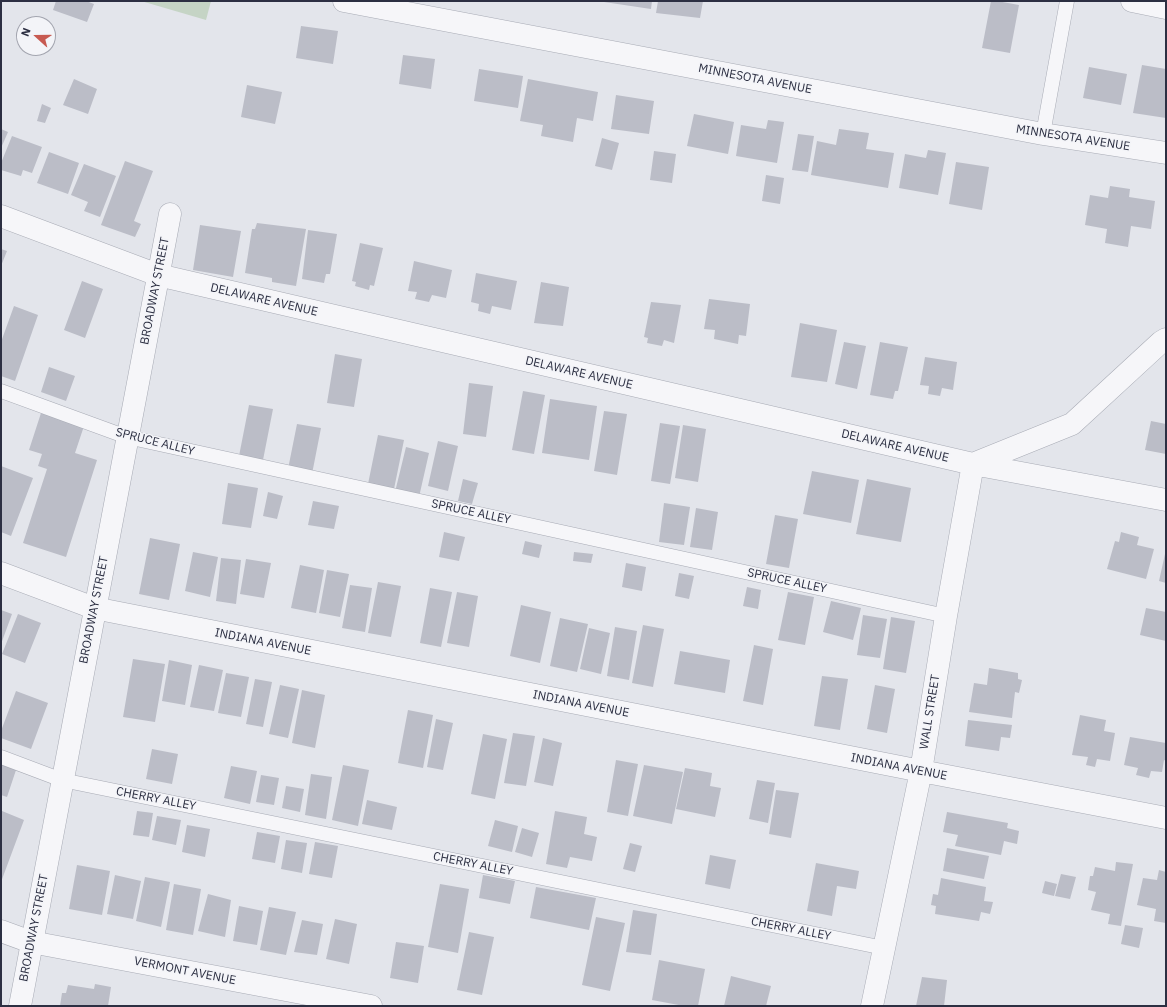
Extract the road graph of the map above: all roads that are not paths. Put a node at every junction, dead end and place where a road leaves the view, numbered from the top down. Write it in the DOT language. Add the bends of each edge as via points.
graph roads {
  1 [pos="1067,1"];
  2 [pos="1132,1"];
  3 [pos="355,2"];
  4 [pos="1166,8"];
  5 [pos="1043,134"];
  6 [pos="1166,153"];
  7 [pos="170,214"];
  8 [pos="1,216"];
  9 [pos="158,275"];
  10 [pos="1166,339"];
  11 [pos="1,391"];
  12 [pos="127,437"];
  13 [pos="973,464"];
  14 [pos="1166,500"];
  15 [pos="1,573"];
  16 [pos="94,608"];
  17 [pos="946,616"];
  18 [pos="1,757"];
  19 [pos="920,771"];
  20 [pos="62,780"];
  21 [pos="1166,818"];
  22 [pos="1,930"];
  23 [pos="31,942"];
  24 [pos="884,948"];
  25 [pos="20,1006"];
  26 [pos="371,1006"];
  27 [pos="872,1006"];
  1 -- 5 [label="lane"];
  2 -- 4 [label="street"];
  3 -- 5 [label="street, MINNESOTA AVENUE"];
  5 -- 6 [label="street, MINNESOTA AVENUE"];
  7 -- 9 [label="street, BROADWAY STREET"];
  8 -- 9 [label="street, DELAWARE AVENUE"];
  9 -- 12 [label="street, BROADWAY STREET"];
  9 -- 13 [label="street, DELAWARE AVENUE"];
  10 -- 13 [label="street" via="1072,424"];
  11 -- 12 [label="lane, SPRUCE ALLEY"];
  12 -- 16 [label="street, BROADWAY STREET"];
  12 -- 17 [label="lane, SPRUCE ALLEY"];
  13 -- 14 [label="street, DELAWARE AVENUE"];
  13 -- 17 [label="street, WALL STREET"];
  15 -- 16 [label="street, INDIANA AVENUE"];
  16 -- 19 [label="street, INDIANA AVENUE"];
  16 -- 20 [label="street, BROADWAY STREET"];
  17 -- 19 [label="street, WALL STREET"];
  18 -- 20 [label="lane, CHERRY ALLEY"];
  19 -- 21 [label="street, INDIANA AVENUE"];
  19 -- 24 [label="street, WALL STREET"];
  20 -- 23 [label="street, BROADWAY STREET"];
  20 -- 24 [label="lane, CHERRY ALLEY"];
  22 -- 23 [label="street, VERMONT AVENUE"];
  23 -- 25 [label="street, BROADWAY STREET"];
  23 -- 26 [label="street, VERMONT AVENUE"];
  24 -- 27 [label="street, WALL STREET"];
}
